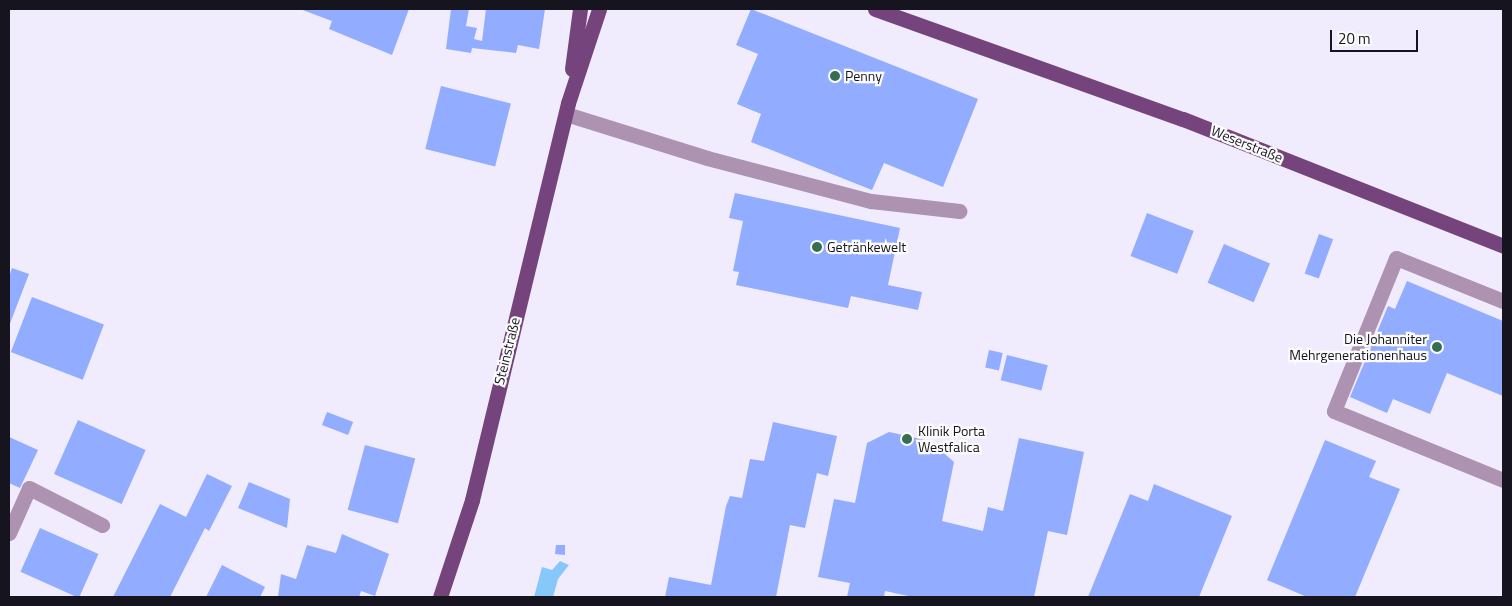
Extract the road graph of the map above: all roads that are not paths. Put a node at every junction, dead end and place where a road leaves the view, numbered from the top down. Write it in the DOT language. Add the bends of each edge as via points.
graph roads {
  1 [pos="580,9"];
  2 [pos="599,9"];
  3 [pos="875,9"];
  4 [pos="904,9"];
  5 [pos="988,47"];
  6 [pos="567,109"];
  7 [pos="959,211"];
  8 [pos="1503,246"];
  9 [pos="1503,301"];
  10 [pos="1503,480"];
  11 [pos="102,525"];
  12 [pos="9,533"];
  13 [pos="440,597"];
  1 -- 6 [label="main road, Steinstraße"];
  2 -- 6 [label="main road, Steinstraße"];
  3 -- 5 [label="main road, Weserstraße"];
  4 -- 5 [label="main road, Weserstraße"];
  5 -- 8 [label="main road, Weserstraße" via="1183,119"];
  6 -- 7 [label="lane" via="707,158 871,200"];
  6 -- 13 [label="main road, Steinstraße" via="472,500"];
  9 -- 10 [label="lane" via="1396,258 1334,411"];
  11 -- 12 [label="lane" via="29,488"];
}
